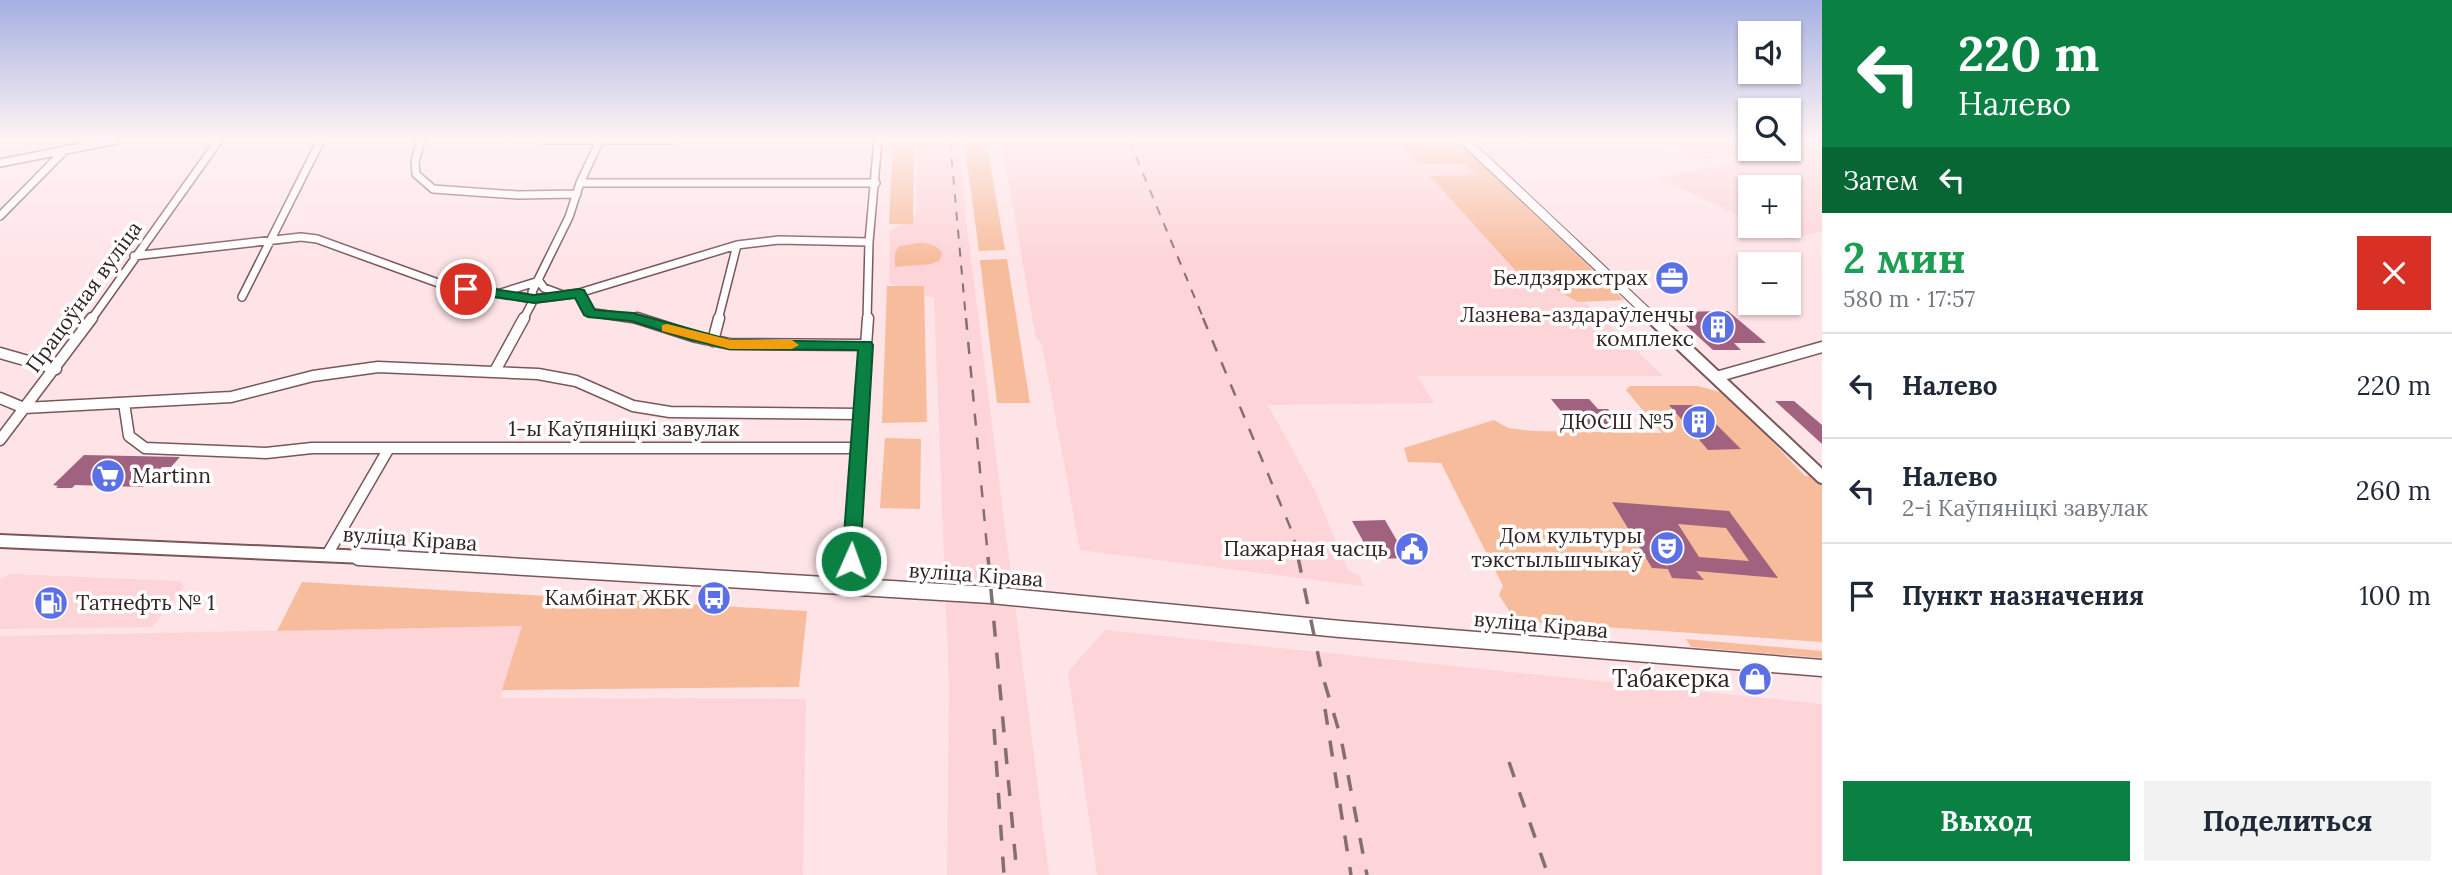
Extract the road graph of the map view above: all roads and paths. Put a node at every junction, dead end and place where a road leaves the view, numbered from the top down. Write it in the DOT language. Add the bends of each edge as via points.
graph roads {
  1 [pos="35,181"];
  2 [pos="189,181"];
  3 [pos="301,181"];
  4 [pos="420,181"];
  5 [pos="1507,181"];
  6 [pos="580,183"];
  7 [pos="876,183"];
  8 [pos="577,194"];
  9 [pos="0,216"];
  10 [pos="272,241"];
  11 [pos="869,242"];
  12 [pos="737,244"];
  13 [pos="134,256"];
  14 [pos="539,281"];
  15 [pos="579,293"];
  16 [pos="490,294"];
  17 [pos="242,296"];
  18 [pos="568,296"];
  19 [pos="534,299"];
  20 [pos="713,341"];
  21 [pos="866,345"];
  22 [pos="1822,347"];
  23 [pos="0,353"];
  24 [pos="56,369"];
  25 [pos="495,371"];
  26 [pos="1716,377"];
  27 [pos="0,398"];
  28 [pos="124,403"];
  29 [pos="24,408"];
  30 [pos="860,414"];
  31 [pos="0,440"];
  32 [pos="389,448"];
  33 [pos="858,448"];
  34 [pos="1822,477"];
  35 [pos="0,541"];
  36 [pos="327,555"];
  37 [pos="850,588"];
  38 [pos="1822,668"];
  1 -- 9 [label="street"];
  2 -- 13 [label="street, Працоўная вуліца"];
  3 -- 10 [label="street"];
  4 -- 8 [label="street" via="433,189"];
  5 -- 26 [label="main road"];
  6 -- 7 [label="street"];
  6 -- 8 [label="street"];
  7 -- 11 [label="street"];
  8 -- 14 [label="street"];
  10 -- 13 [label="street"];
  10 -- 16 [label="street" via="317,239 441,284"];
  10 -- 17 [label="street"];
  11 -- 12 [label="street"];
  11 -- 21 [label="street"];
  12 -- 15 [label="street"];
  12 -- 20 [label="street"];
  13 -- 24 [label="street, Працоўная вуліца"];
  14 -- 16 [label="street"];
  14 -- 18 [label="street" via="544,288"];
  14 -- 19 [label="street" via="532,292"];
  15 -- 18 [label="street"];
  15 -- 20 [label="street" via="588,312 633,317"];
  16 -- 19 [label="street"];
  18 -- 19 [label="street"];
  19 -- 25 [label="street"];
  20 -- 21 [label="street"];
  21 -- 30 [label="street"];
  22 -- 26 [label="street"];
  23 -- 24 [label="street"];
  24 -- 29 [label="street, Працоўная вуліца"];
  25 -- 28 [label="street, 1-ы Каўпяніцкі завулак" via="378,367 231,397"];
  25 -- 30 [label="street, 1-ы Каўпяніцкі завулак" via="576,381 633,406 670,412"];
  26 -- 34 [label="main road"];
  27 -- 29 [label="street"];
  28 -- 29 [label="street, 1-ы Каўпяніцкі завулак"];
  28 -- 32 [label="street, 1-ы Каўпяніцкі завулак" via="129,437 145,448 266,453"];
  29 -- 31 [label="street, Працоўная вуліца"];
  30 -- 33 [label="street"];
  32 -- 33 [label="street, 1-ы Каўпяніцкі завулак"];
  32 -- 36 [label="street"];
  33 -- 37 [label="street"];
  35 -- 36 [label="main road, вуліца Кірава"];
  36 -- 37 [label="main road, вуліца Кірава"];
  37 -- 38 [label="main road, вуліца Кірава" via="991,595"];
}
